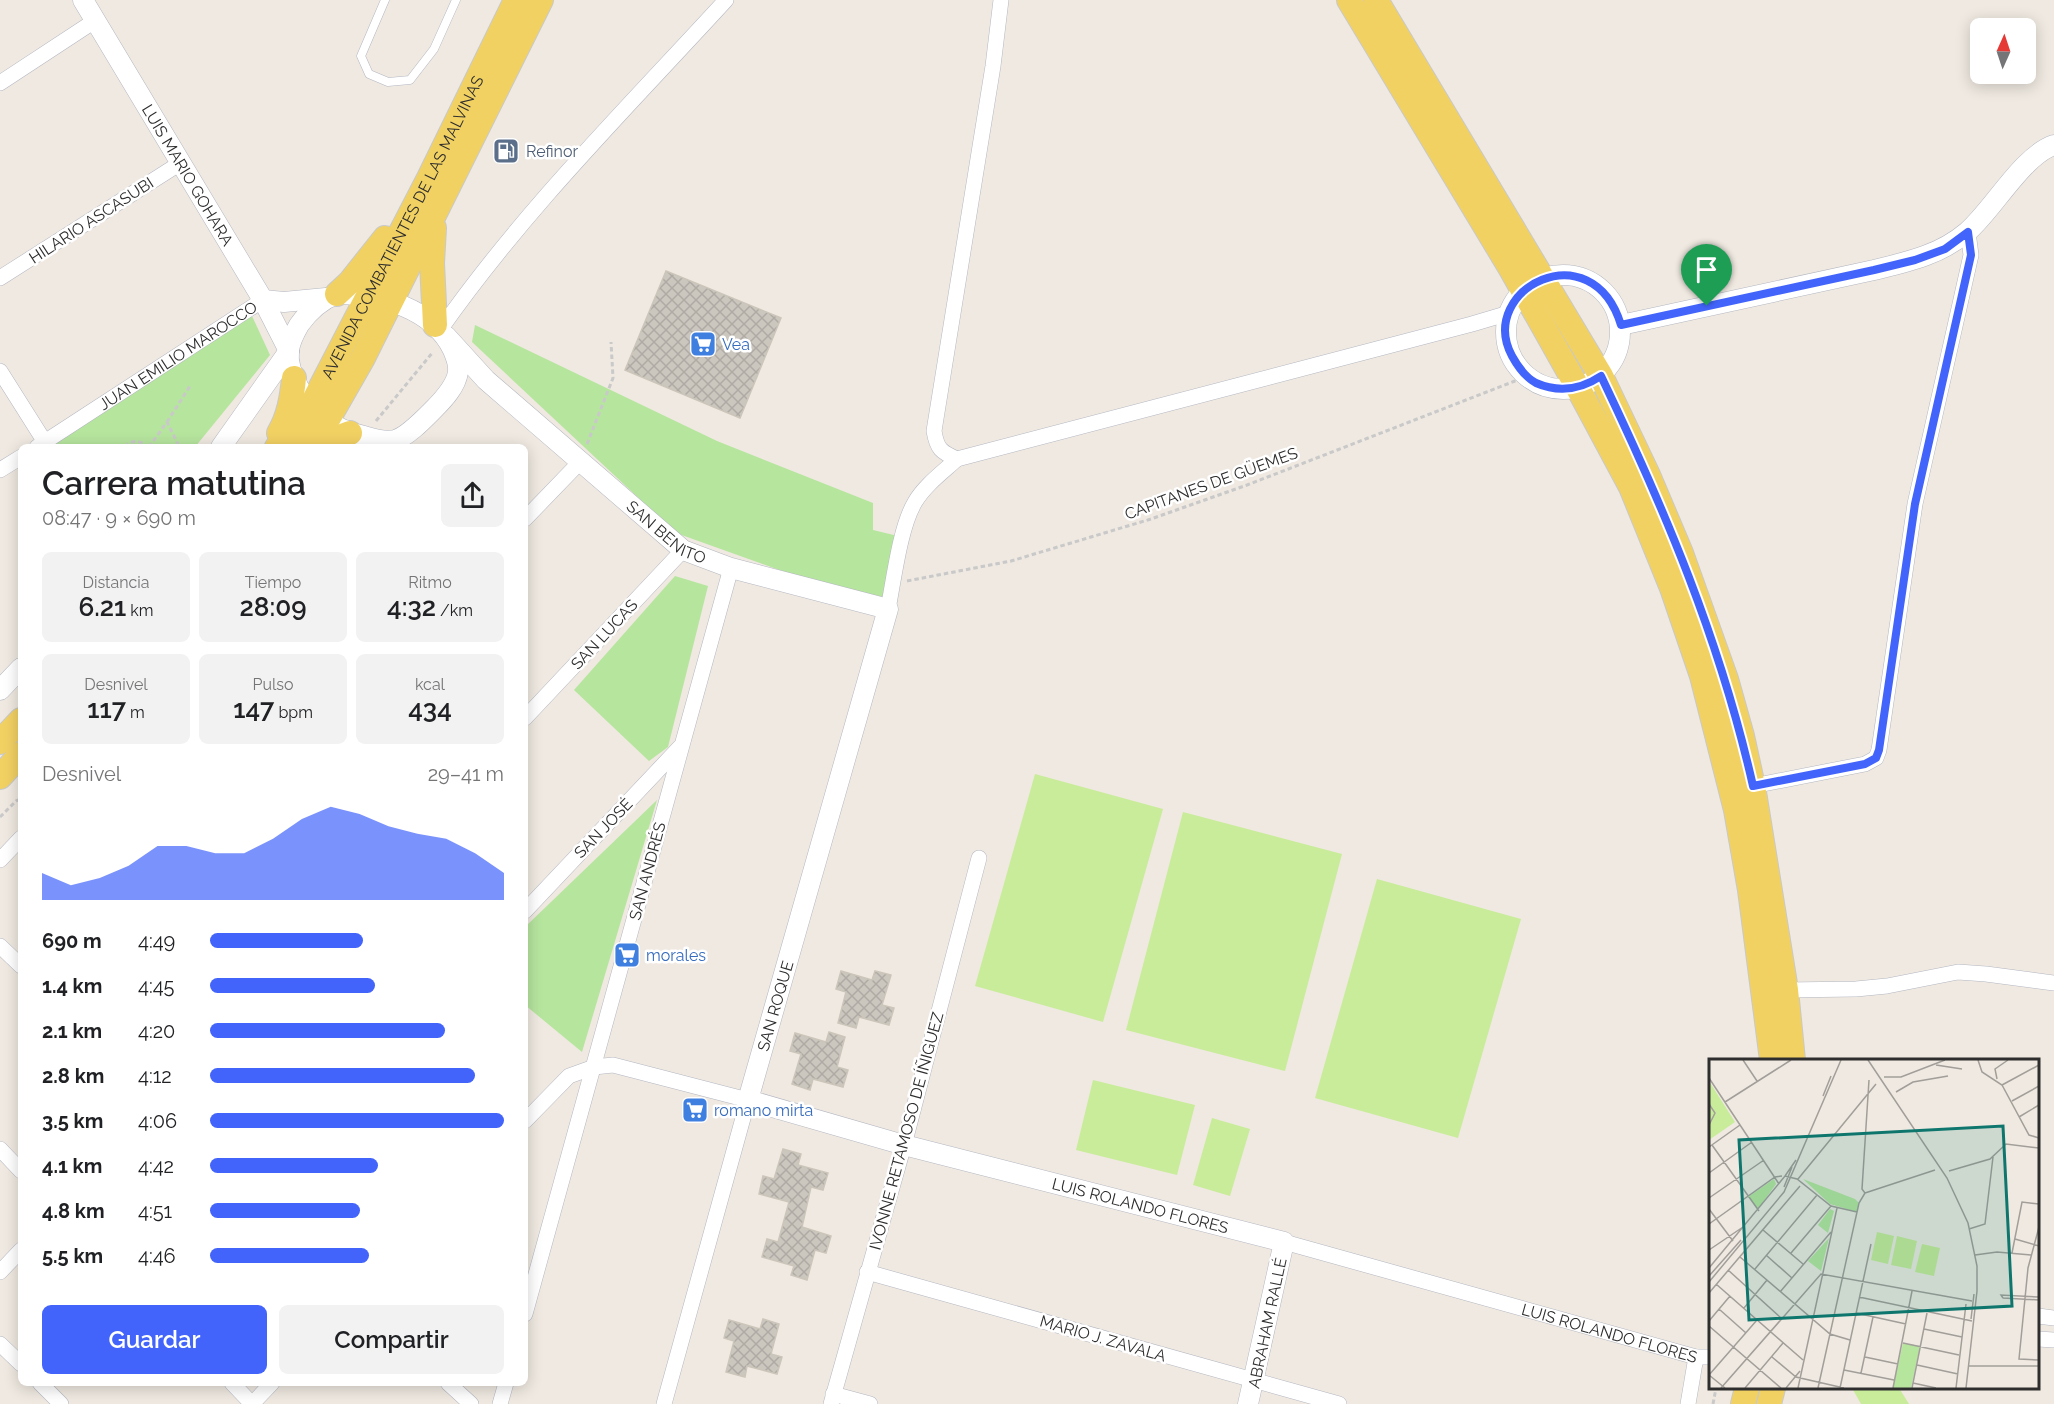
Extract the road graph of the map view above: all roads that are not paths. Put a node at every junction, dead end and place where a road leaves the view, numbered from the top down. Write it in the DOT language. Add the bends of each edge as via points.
graph roads {
  1 [pos="83,0"];
  2 [pos="385,0"];
  3 [pos="456,0"];
  4 [pos="516,0"];
  5 [pos="541,0"];
  6 [pos="726,0"];
  7 [pos="1001,0"];
  8 [pos="1349,0"];
  9 [pos="1376,0"];
  10 [pos="96,20"];
  11 [pos="0,82"];
  12 [pos="2054,145"];
  13 [pos="182,162"];
  14 [pos="429,178"];
  15 [pos="435,217"];
  16 [pos="1968,232"];
  17 [pos="0,278"];
  18 [pos="1534,285"];
  19 [pos="332,296"];
  20 [pos="368,296"];
  21 [pos="263,300"];
  22 [pos="393,302"];
  23 [pos="1509,313"];
  24 [pos="1621,325"];
  25 [pos="440,330"];
  26 [pos="289,351"];
  27 [pos="0,371"];
  28 [pos="1601,376"];
  29 [pos="294,378"];
  30 [pos="486,380"];
  31 [pos="454,385"];
  32 [pos="1554,387"];
  33 [pos="319,413"];
  34 [pos="357,434"];
  35 [pos="393,443"];
  36 [pos="42,444"];
  37 [pos="45,444"];
  38 [pos="223,444"];
  39 [pos="273,444"];
  40 [pos="281,444"];
  41 [pos="307,444"];
  42 [pos="324,444"];
  43 [pos="18,459"];
  44 [pos="957,459"];
  45 [pos="579,462"];
  46 [pos="0,470"];
  47 [pos="528,516"];
  48 [pos="683,549"];
  49 [pos="731,568"];
  50 [pos="888,609"];
  51 [pos="18,669"];
  52 [pos="18,670"];
  53 [pos="0,678"];
  54 [pos="0,690"];
  55 [pos="528,715"];
  56 [pos="18,723"];
  57 [pos="0,742"];
  58 [pos="681,746"];
  59 [pos="18,757"];
  60 [pos="0,777"];
  61 [pos="1753,786"];
  62 [pos="18,841"];
  63 [pos="979,858"];
  64 [pos="0,860"];
  65 [pos="528,907"];
  66 [pos="0,946"];
  67 [pos="18,963"];
  68 [pos="2054,983"];
  69 [pos="1786,990"];
  70 [pos="1772,1059"];
  71 [pos="1793,1059"];
  72 [pos="594,1067"];
  73 [pos="748,1100"];
  74 [pos="528,1118"];
  75 [pos="903,1144"];
  76 [pos="0,1149"];
  77 [pos="18,1168"];
  78 [pos="1284,1242"];
  79 [pos="18,1253"];
  80 [pos="0,1272"];
  81 [pos="867,1272"];
  82 [pos="528,1303"];
  83 [pos="2039,1316"];
  84 [pos="2054,1318"];
  85 [pos="2039,1339"];
  86 [pos="2054,1340"];
  87 [pos="0,1344"];
  88 [pos="1703,1358"];
  89 [pos="18,1361"];
  90 [pos="1255,1381"];
  91 [pos="43,1386"];
  92 [pos="235,1386"];
  93 [pos="269,1386"];
  94 [pos="451,1386"];
  95 [pos="505,1386"];
  96 [pos="1747,1389"];
  97 [pos="1773,1389"];
  98 [pos="832,1399"];
  99 [pos="61,1404"];
  100 [pos="252,1404"];
  101 [pos="471,1404"];
  102 [pos="500,1404"];
  103 [pos="664,1404"];
  104 [pos="870,1404"];
  105 [pos="1248,1404"];
  106 [pos="1339,1404"];
  107 [pos="1688,1404"];
  108 [pos="1743,1404"];
  109 [pos="1769,1404"];
  1 -- 10 [label="street, LUIS MARIO GOHARA"];
  2 -- 3 [label="lane" via="361,56 369,74 388,82 410,80 434,49"];
  4 -- 14 [label="main road, AVENIDA COMBATIENTES DE LAS MALVINAS"];
  5 -- 15 [label="main road, AVENIDA COMBATIENTES DE LAS MALVINAS"];
  6 -- 25 [label="street" via="525,218"];
  7 -- 44 [label="street" via="934,431 936,444 943,453"];
  8 -- 18 [label="main road"];
  9 -- 18 [label="main road"];
  10 -- 11 [label="street"];
  10 -- 13 [label="street, LUIS MARIO GOHARA"];
  12 -- 16 [label="street" via="2031,160"];
  13 -- 17 [label="street, HILARIO ASCASUBI"];
  13 -- 21 [label="street, LUIS MARIO GOHARA"];
  14 -- 19 [label="main road" via="376,251"];
  14 -- 20 [label="main road, AVENIDA COMBATIENTES DE LAS MALVINAS"];
  15 -- 22 [label="main road, AVENIDA COMBATIENTES DE LAS MALVINAS"];
  15 -- 25 [label="main road" via="432,263"];
  16 -- 24 [label="street" via="1945,249 1915,260"];
  16 -- 61 [label="street" via="1971,255 1915,504 1876,758 1865,764"];
  18 -- 23 [label="street" via="1515,301"];
  18 -- 24 [label="street" via="1560,275 1593,283 1616,309"];
  18 -- 28 [label="main road"];
  18 -- 32 [label="main road"];
  19 -- 20 [label="street, JUAN EMILIO MAROCCO"];
  19 -- 21 [label="street, JUAN EMILIO MAROCCO" via="284,302"];
  19 -- 26 [label="street" via="304,319"];
  20 -- 22 [label="street, JUAN EMILIO MAROCCO"];
  20 -- 33 [label="main road, AVENIDA COMBATIENTES DE LAS MALVINAS"];
  21 -- 26 [label="street, LUIS MARIO GOHARA"];
  21 -- 37 [label="street, JUAN EMILIO MAROCCO"];
  22 -- 25 [label="street, SAN BENITO"];
  22 -- 33 [label="main road, AVENIDA COMBATIENTES DE LAS MALVINAS" via="343,396"];
  23 -- 32 [label="street" via="1506,332 1518,367"];
  23 -- 44 [label="street"];
  24 -- 28 [label="street" via="1620,344 1613,362"];
  25 -- 30 [label="street, SAN BENITO"];
  25 -- 31 [label="street" via="458,362"];
  26 -- 29 [label="street, LUIS MARIO GOHARA"];
  26 -- 38 [label="street"];
  27 -- 36 [label="street"];
  28 -- 32 [label="street" via="1590,383"];
  28 -- 61 [label="main road" via="1681,553 1726,679"];
  29 -- 33 [label="street"];
  29 -- 39 [label="main road" via="285,423"];
  30 -- 31 [label="street"];
  30 -- 45 [label="street, SAN BENITO"];
  31 -- 35 [label="street" via="420,423"];
  32 -- 70 [label="main road" via="1631,487 1702,676 1736,810"];
  33 -- 34 [label="street"];
  33 -- 40 [label="main road, AVENIDA COMBATIENTES DE LAS MALVINAS"];
  33 -- 41 [label="main road, AVENIDA COMBATIENTES DE LAS MALVINAS"];
  34 -- 35 [label="street"];
  34 -- 42 [label="main road"];
  43 -- 46 [label="street"];
  44 -- 50 [label="street" via="914,503 902,537"];
  45 -- 47 [label="street"];
  45 -- 48 [label="street, SAN BENITO"];
  48 -- 49 [label="street, SAN BENITO"];
  48 -- 55 [label="street, SAN LUCAS"];
  49 -- 50 [label="street, SAN BENITO"];
  49 -- 58 [label="street, SAN ANDRÉS"];
  50 -- 73 [label="street, SAN ROQUE"];
  51 -- 53 [label="street"];
  52 -- 54 [label="street"];
  56 -- 57 [label="main road"];
  58 -- 65 [label="street, SAN JOSÉ"];
  58 -- 72 [label="street, SAN ANDRÉS"];
  59 -- 60 [label="main road"];
  61 -- 69 [label="main road"];
  62 -- 64 [label="street"];
  63 -- 75 [label="street, IVONNE RETAMOSO DE ÍÑIGUEZ"];
  66 -- 67 [label="street"];
  68 -- 69 [label="street" via="1958,972 1887,986"];
  69 -- 71 [label="main road"];
  72 -- 73 [label="street, LUIS ROLANDO FLORES" via="613,1065"];
  72 -- 74 [label="street, LUIS ROLANDO FLORES" via="569,1076"];
  72 -- 82 [label="street, SAN ANDRÉS"];
  73 -- 75 [label="street, LUIS ROLANDO FLORES"];
  73 -- 103 [label="street, SAN ROQUE"];
  75 -- 78 [label="street, LUIS ROLANDO FLORES"];
  75 -- 81 [label="street, IVONNE RETAMOSO DE ÍÑIGUEZ"];
  76 -- 77 [label="street"];
  78 -- 88 [label="street, LUIS ROLANDO FLORES"];
  78 -- 90 [label="street, ABRAHAM RALLÉ"];
  79 -- 80 [label="street"];
  81 -- 90 [label="street, MARIO J. ZAVALA"];
  81 -- 98 [label="street, IVONNE RETAMOSO DE ÍÑIGUEZ"];
  83 -- 84 [label="street"];
  85 -- 86 [label="street"];
  87 -- 89 [label="street"];
  88 -- 107 [label="street"];
  90 -- 105 [label="street, ABRAHAM RALLÉ"];
  90 -- 106 [label="street, MARIO J. ZAVALA"];
  91 -- 99 [label="street"];
  92 -- 100 [label="street"];
  93 -- 100 [label="street"];
  94 -- 101 [label="street"];
  95 -- 102 [label="street"];
  96 -- 108 [label="main road"];
  97 -- 109 [label="main road"];
  98 -- 104 [label="street"];
}
